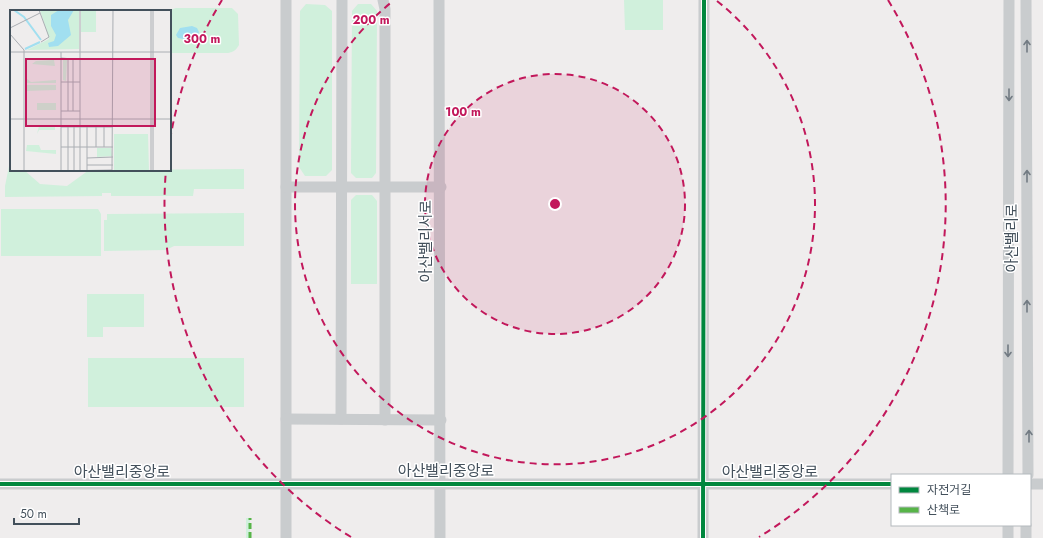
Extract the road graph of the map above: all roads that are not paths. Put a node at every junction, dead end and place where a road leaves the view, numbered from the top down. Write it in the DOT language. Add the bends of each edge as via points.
graph roads {
  1 [pos="286,0"];
  2 [pos="342,0"];
  3 [pos="383,0"];
  4 [pos="440,0"];
  5 [pos="704,0"];
  6 [pos="1009,0"];
  7 [pos="1026,0"];
  8 [pos="286,187"];
  9 [pos="342,187"];
  10 [pos="386,187"];
  11 [pos="441,187"];
  12 [pos="286,419"];
  13 [pos="341,419"];
  14 [pos="385,420"];
  15 [pos="441,420"];
  16 [pos="1008,474"];
  17 [pos="1028,474"];
  18 [pos="440,483"];
  19 [pos="0,484"];
  20 [pos="286,484"];
  21 [pos="704,484"];
  22 [pos="891,484"];
  23 [pos="1031,484"];
  24 [pos="1043,484"];
  25 [pos="1008,526"];
  26 [pos="1026,526"];
  27 [pos="286,538"];
  28 [pos="440,538"];
  29 [pos="703,538"];
  30 [pos="1008,538"];
  31 [pos="1026,538"];
  1 -- 8 [label="street"];
  2 -- 9 [label="street"];
  3 -- 10 [label="street"];
  4 -- 11 [label="street, 아산밸리서로"];
  5 -- 21 [label="street"];
  6 -- 16 [label="street, 아산밸리로, one-way"];
  17 -- 7 [label="street, 아산밸리로, one-way"];
  8 -- 9 [label="street"];
  8 -- 12 [label="street"];
  9 -- 10 [label="street"];
  9 -- 13 [label="street"];
  10 -- 11 [label="street"];
  10 -- 14 [label="street"];
  11 -- 15 [label="street, 아산밸리서로"];
  12 -- 13 [label="street"];
  12 -- 20 [label="street"];
  13 -- 14 [label="street"];
  14 -- 15 [label="street"];
  15 -- 18 [label="street, 아산밸리서로"];
  18 -- 20 [label="street, 아산밸리중앙로"];
  18 -- 21 [label="street, 아산밸리중앙로"];
  18 -- 28 [label="street, 아산밸리서로"];
  19 -- 20 [label="street, 아산밸리중앙로"];
  20 -- 27 [label="street"];
  21 -- 22 [label="street, 아산밸리중앙로"];
  21 -- 29 [label="street"];
  23 -- 24 [label="street"];
  25 -- 30 [label="street"];
  26 -- 31 [label="street"];
}
